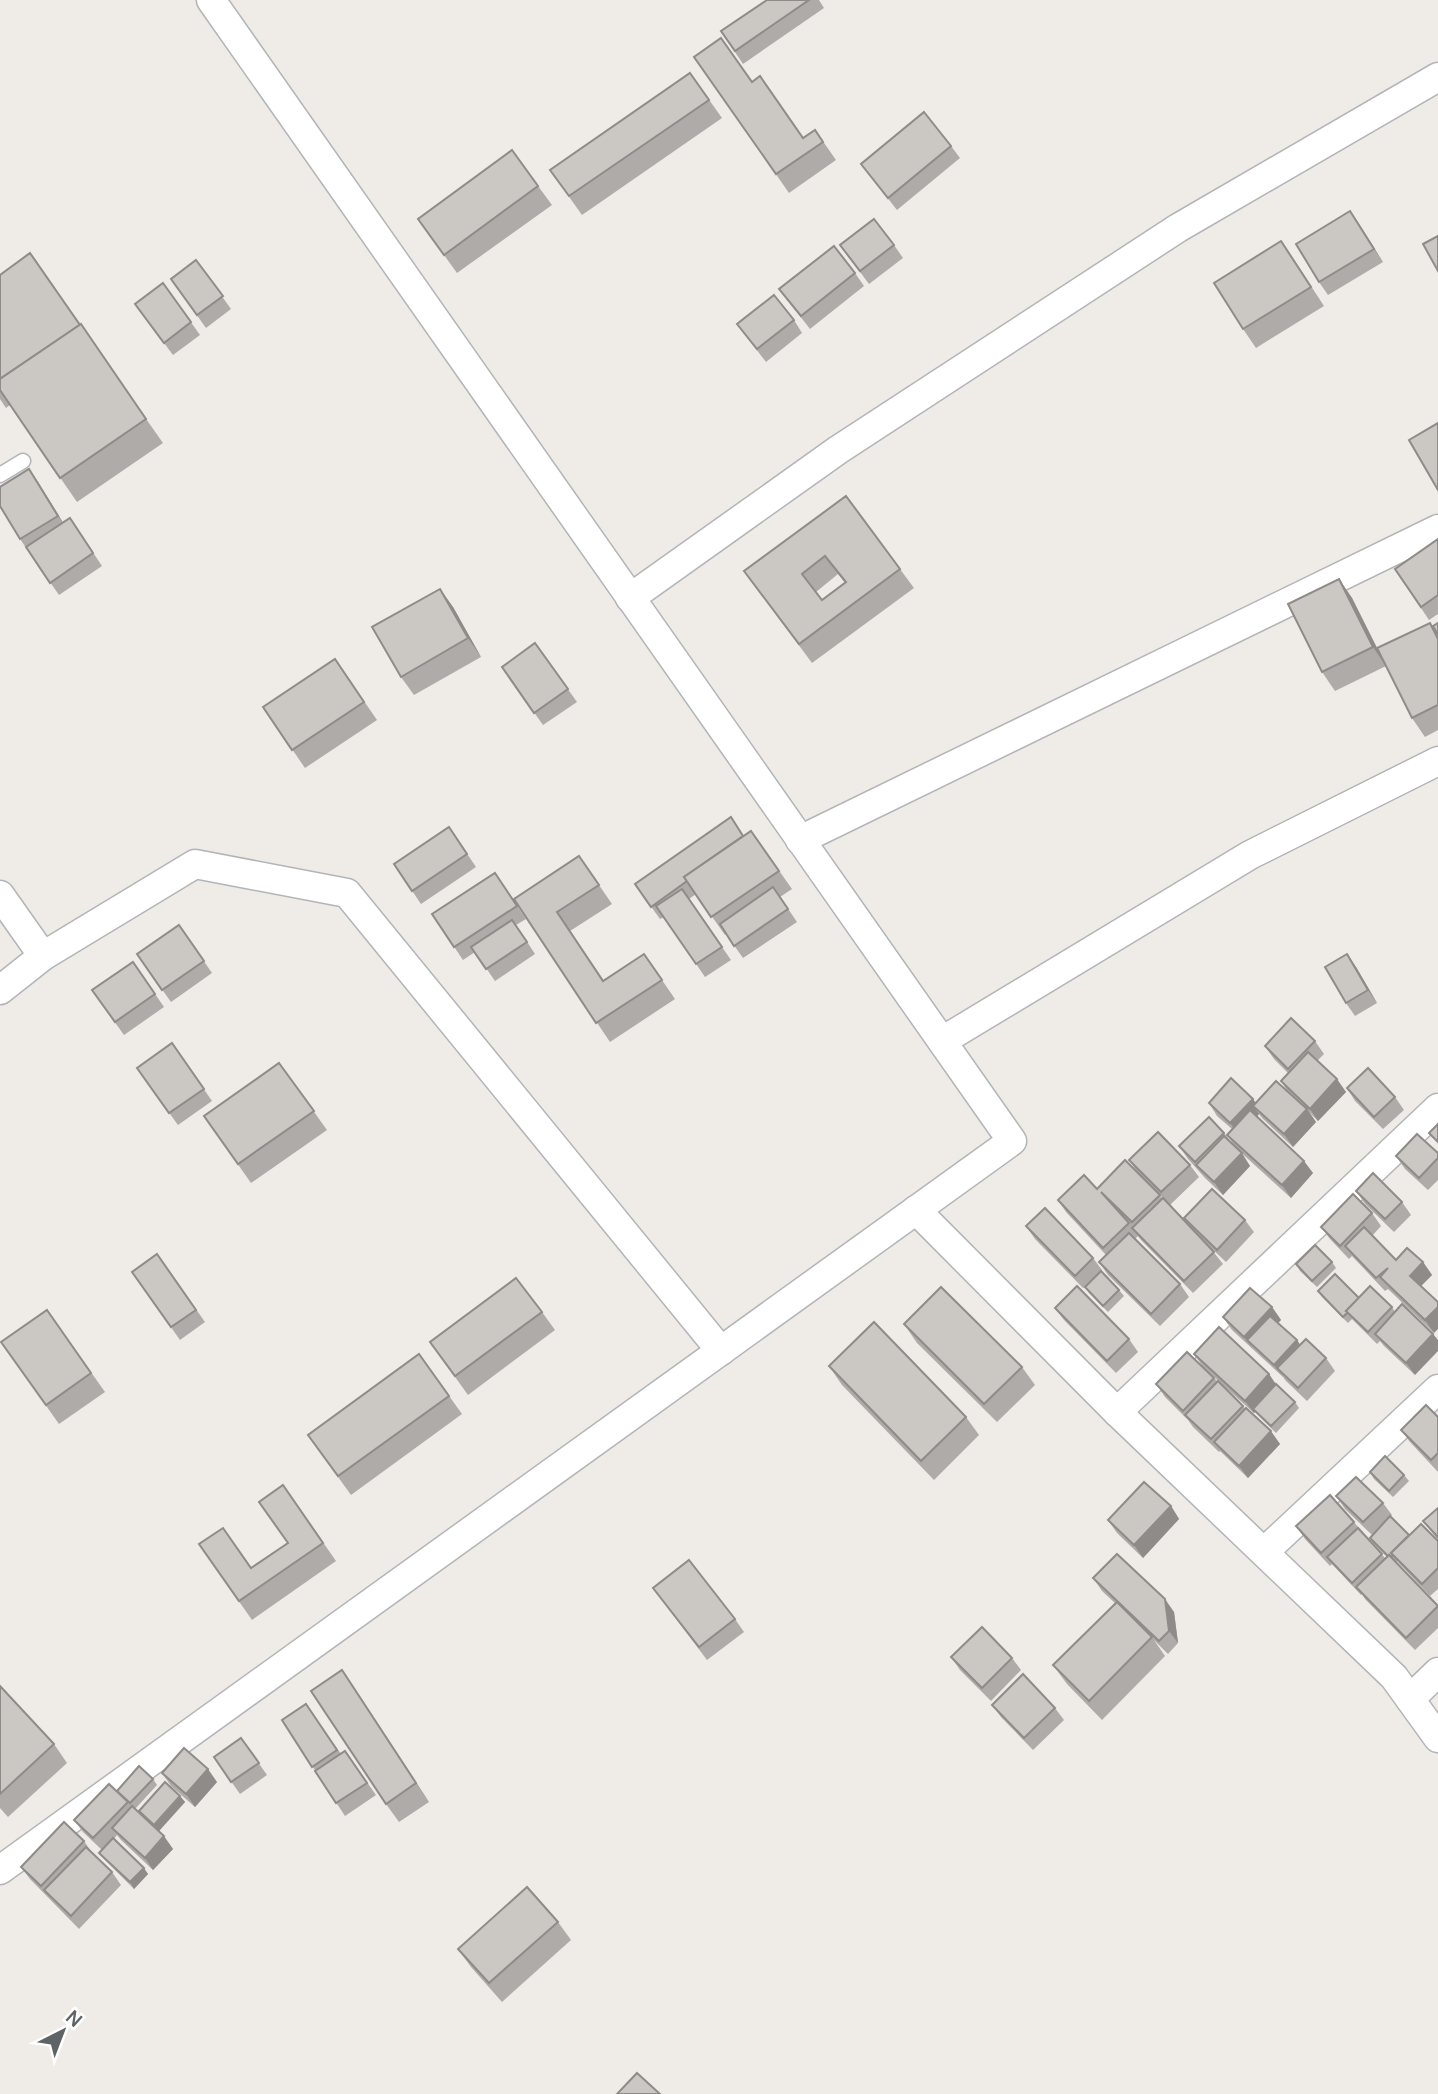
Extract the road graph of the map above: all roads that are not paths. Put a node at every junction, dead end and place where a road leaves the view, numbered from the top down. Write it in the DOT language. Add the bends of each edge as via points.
graph roads {
  1 [pos="211,0"];
  2 [pos="1438,77"];
  3 [pos="23,461"];
  4 [pos="0,475"];
  5 [pos="1438,529"];
  6 [pos="629,598"];
  7 [pos="1438,761"];
  8 [pos="800,840"];
  9 [pos="0,895"];
  10 [pos="43,956"];
  11 [pos="0,990"];
  12 [pos="942,1041"];
  13 [pos="1438,1108"];
  14 [pos="916,1210"];
  15 [pos="721,1351"];
  16 [pos="1438,1389"];
  17 [pos="1117,1412"];
  18 [pos="1264,1552"];
  19 [pos="1438,1672"];
  20 [pos="1410,1699"];
  21 [pos="1438,1738"];
  22 [pos="0,1870"];
  1 -- 6 [label="street"];
  2 -- 6 [label="street" via="1178,228 838,450"];
  3 -- 4 [label="lane"];
  5 -- 8 [label="street"];
  6 -- 8 [label="street"];
  7 -- 12 [label="street" via="1250,855"];
  8 -- 12 [label="street"];
  9 -- 10 [label="street"];
  10 -- 11 [label="street"];
  10 -- 15 [label="street" via="195,864 347,893"];
  12 -- 14 [label="street" via="1012,1141"];
  13 -- 17 [label="street"];
  14 -- 15 [label="street"];
  14 -- 17 [label="street"];
  15 -- 22 [label="street"];
  16 -- 18 [label="street"];
  17 -- 18 [label="street"];
  18 -- 20 [label="street" via="1394,1677"];
  19 -- 20 [label="street"];
  20 -- 21 [label="street"];
}
